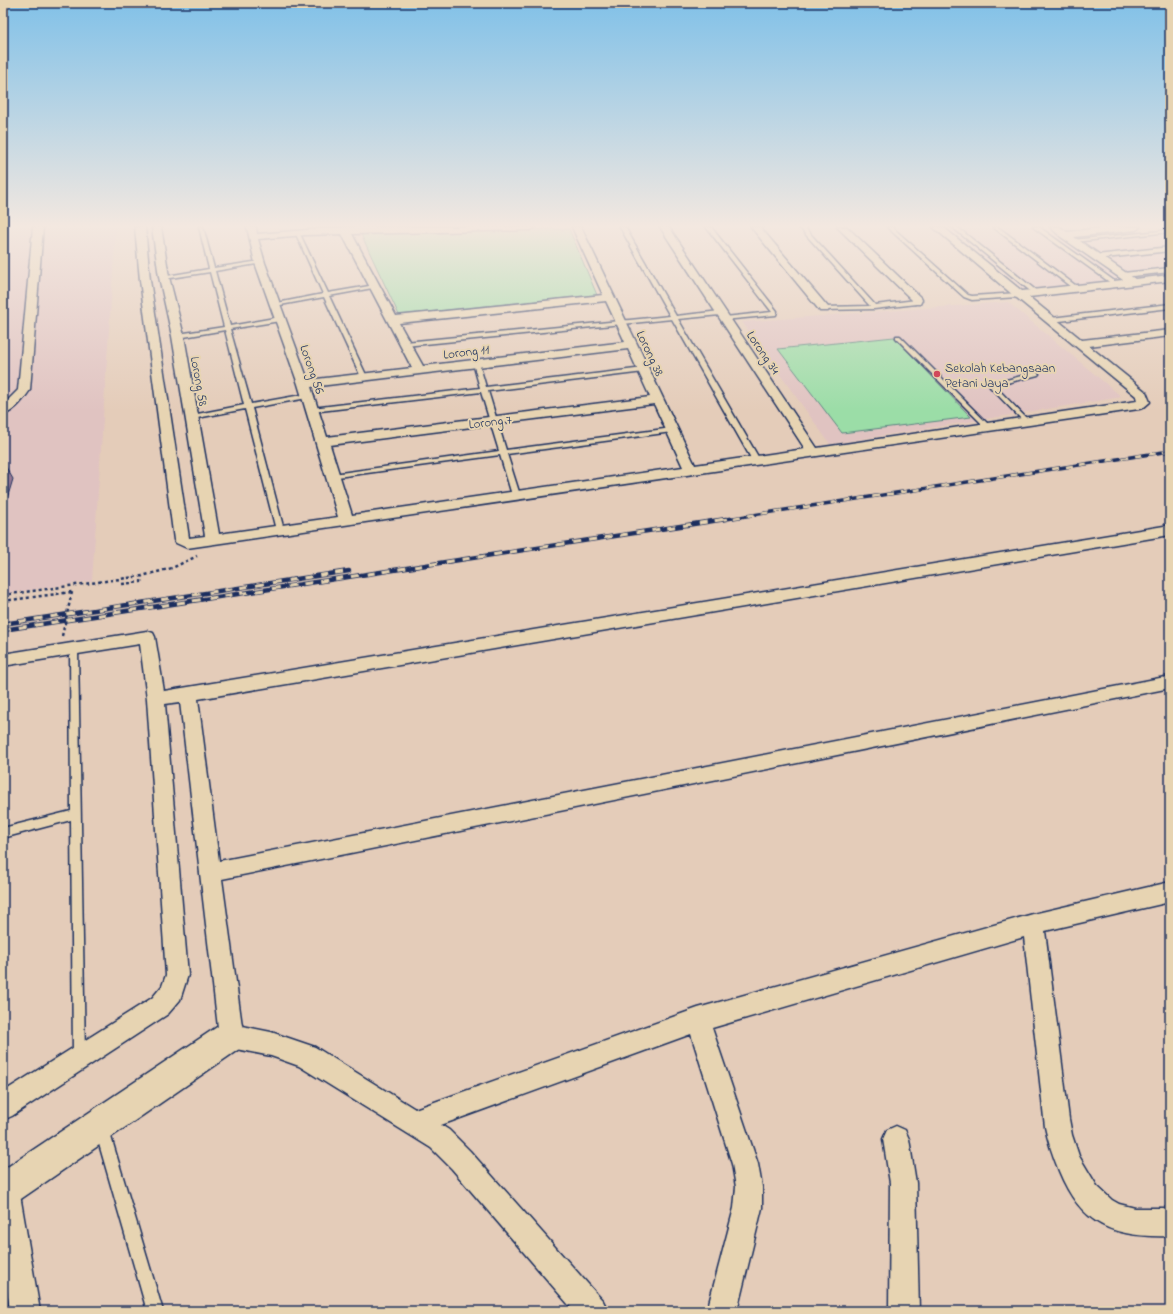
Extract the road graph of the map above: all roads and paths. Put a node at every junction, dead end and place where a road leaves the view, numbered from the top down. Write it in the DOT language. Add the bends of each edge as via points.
graph roads {
  1 [pos="33,288"];
  2 [pos="146,288"];
  3 [pos="167,288"];
  4 [pos="218,288"];
  5 [pos="269,288"];
  6 [pos="324,288"];
  7 [pos="367,288"];
  8 [pos="376,288"];
  9 [pos="605,288"];
  10 [pos="657,288"];
  11 [pos="704,288"];
  12 [pos="756,288"];
  13 [pos="807,288"];
  14 [pos="857,288"];
  15 [pos="905,288"];
  16 [pos="957,288"];
  17 [pos="1010,288"];
  18 [pos="1030,288"];
  19 [pos="1084,288"];
  20 [pos="1077,289"];
  21 [pos="1036,293"];
  22 [pos="327,295"];
  23 [pos="1018,295"];
  24 [pos="609,298"];
  25 [pos="916,302"];
  26 [pos="275,304"];
  27 [pos="1170,306"];
  28 [pos="874,307"];
  29 [pos="824,309"];
  30 [pos="673,316"];
  31 [pos="722,316"];
  32 [pos="280,319"];
  33 [pos="393,320"];
  34 [pos="1051,320"];
  35 [pos="620,321"];
  36 [pos="228,328"];
  37 [pos="1170,333"];
  38 [pos="178,336"];
  39 [pos="898,337"];
  40 [pos="405,344"];
  41 [pos="1080,344"];
  42 [pos="632,345"];
  43 [pos="476,363"];
  44 [pos="419,370"];
  45 [pos="644,370"];
  46 [pos="1036,374"];
  47 [pos="364,377"];
  48 [pos="304,384"];
  49 [pos="484,390"];
  50 [pos="308,396"];
  51 [pos="658,400"];
  52 [pos="248,406"];
  53 [pos="312,410"];
  54 [pos="3,411"];
  55 [pos="192,416"];
  56 [pos="494,420"];
  57 [pos="1027,422"];
  58 [pos="988,427"];
  59 [pos="672,430"];
  60 [pos="322,442"];
  61 [pos="503,453"];
  62 [pos="814,453"];
  63 [pos="756,460"];
  64 [pos="691,470"];
  65 [pos="333,476"];
  66 [pos="516,495"];
  67 [pos="347,521"];
  68 [pos="280,530"];
  69 [pos="1170,530"];
  70 [pos="213,540"];
  71 [pos="142,576"];
  72 [pos="122,584"];
  73 [pos="3,595"];
  74 [pos="3,601"];
  75 [pos="68,642"];
  76 [pos="3,660"];
  77 [pos="3,665"];
  78 [pos="1170,682"];
  79 [pos="188,693"];
  80 [pos="156,699"];
  81 [pos="76,814"];
  82 [pos="3,833"];
  83 [pos="211,872"];
  84 [pos="1170,892"];
  85 [pos="1033,924"];
  86 [pos="698,1020"];
  87 [pos="231,1036"];
  88 [pos="79,1058"];
  89 [pos="3,1107"];
  90 [pos="414,1122"];
  91 [pos="100,1125"];
  92 [pos="896,1139"];
  93 [pos="4,1190"];
  94 [pos="1170,1222"];
  95 [pos="26,1311"];
  96 [pos="155,1311"];
  97 [pos="593,1311"];
  98 [pos="722,1311"];
  99 [pos="904,1311"];
  1 -- 54 [label="street" via="24,390"];
  2 -- 70 [label="street" via="181,540 187,543"];
  3 -- 38 [label="street, Lorong 58"];
  4 -- 36 [label="lane"];
  5 -- 26 [label="street, Lorong 56"];
  6 -- 22 [label="lane"];
  7 -- 22 [label="lane"];
  8 -- 33 [label="street"];
  9 -- 24 [label="street, Lorong 38"];
  10 -- 30 [label="lane"];
  11 -- 31 [label="street, Lorong 34"];
  12 -- 31 [label="lane" via="774,314"];
  13 -- 29 [label="street"];
  14 -- 28 [label="lane"];
  15 -- 25 [label="street" via="917,300"];
  16 -- 23 [label="lane" via="972,298"];
  17 -- 23 [label="street"];
  18 -- 21 [label="lane"];
  19 -- 20 [label="street"];
  20 -- 21 [label="street"];
  21 -- 23 [label="street"];
  22 -- 26 [label="lane"];
  22 -- 47 [label="lane"];
  23 -- 34 [label="street"];
  24 -- 33 [label="street"];
  24 -- 35 [label="street, Lorong 38"];
  25 -- 28 [label="lane"];
  26 -- 32 [label="street, Lorong 56"];
  27 -- 34 [label="lane"];
  28 -- 29 [label="lane"];
  30 -- 31 [label="lane"];
  30 -- 35 [label="lane"];
  30 -- 63 [label="lane"];
  31 -- 62 [label="street, Lorong 34"];
  32 -- 36 [label="lane"];
  32 -- 48 [label="street, Lorong 56"];
  33 -- 40 [label="street"];
  34 -- 41 [label="street"];
  35 -- 40 [label="lane"];
  35 -- 42 [label="street, Lorong 38"];
  36 -- 38 [label="lane"];
  36 -- 52 [label="lane"];
  37 -- 41 [label="street"];
  38 -- 55 [label="street, Lorong 58"];
  39 -- 58 [label="lane"];
  40 -- 44 [label="street"];
  41 -- 57 [label="street" via="1142,395 1144,402 1139,406"];
  42 -- 43 [label="street, Lorong 11"];
  42 -- 45 [label="street, Lorong 38"];
  43 -- 44 [label="street, Lorong 11"];
  43 -- 49 [label="lane"];
  44 -- 47 [label="street, Lorong 11"];
  45 -- 49 [label="lane"];
  45 -- 51 [label="street, Lorong 38"];
  46 -- 57 [label="lane" via="993,387"];
  47 -- 48 [label="street, Lorong 11"];
  48 -- 50 [label="street, Lorong 56"];
  49 -- 53 [label="lane"];
  49 -- 56 [label="lane"];
  50 -- 52 [label="lane"];
  50 -- 53 [label="street, Lorong 56"];
  51 -- 56 [label="street, Lorong 7"];
  51 -- 59 [label="street, Lorong 38"];
  52 -- 55 [label="lane"];
  52 -- 68 [label="lane"];
  53 -- 60 [label="street, Lorong 56"];
  55 -- 70 [label="street, Lorong 58"];
  56 -- 60 [label="street, Lorong 7"];
  56 -- 61 [label="lane"];
  57 -- 58 [label="street"];
  58 -- 62 [label="street"];
  59 -- 61 [label="lane"];
  59 -- 64 [label="street, Lorong 38"];
  60 -- 65 [label="street, Lorong 56"];
  61 -- 65 [label="lane"];
  61 -- 66 [label="lane"];
  62 -- 63 [label="street"];
  63 -- 64 [label="street"];
  64 -- 66 [label="street"];
  65 -- 67 [label="street, Lorong 56"];
  66 -- 67 [label="street"];
  67 -- 68 [label="street"];
  68 -- 70 [label="street"];
  69 -- 79 [label="street"];
  70 -- 71 [label="path" via="196,557 172,568"];
  71 -- 72 [label="path" via="141,582"];
  71 -- 73 [label="path"];
  74 -- 75 [label="path, bridge" via="72,592"];
  75 -- 76 [label="street"];
  75 -- 80 [label="street" via="147,637"];
  75 -- 81 [label="lane"];
  76 -- 77 [label="street"];
  78 -- 83 [label="street"];
  79 -- 80 [label="street"];
  79 -- 83 [label="street"];
  80 -- 88 [label="street" via="177,975 172,992 160,1006"];
  81 -- 82 [label="lane"];
  81 -- 88 [label="lane"];
  83 -- 87 [label="street"];
  84 -- 85 [label="street"];
  85 -- 86 [label="street"];
  85 -- 94 [label="street" via="1059,1134 1076,1178 1101,1210 1116,1218 1143,1223"];
  86 -- 90 [label="street"];
  86 -- 98 [label="street" via="745,1164 749,1187 748,1208"];
  87 -- 90 [label="street" via="271,1044 306,1056"];
  87 -- 91 [label="street"];
  88 -- 89 [label="street"];
  90 -- 97 [label="street" via="440,1140 461,1160"];
  91 -- 93 [label="street"];
  91 -- 96 [label="lane"];
  92 -- 99 [label="street" via="903,1183"];
  93 -- 95 [label="street"];
}
